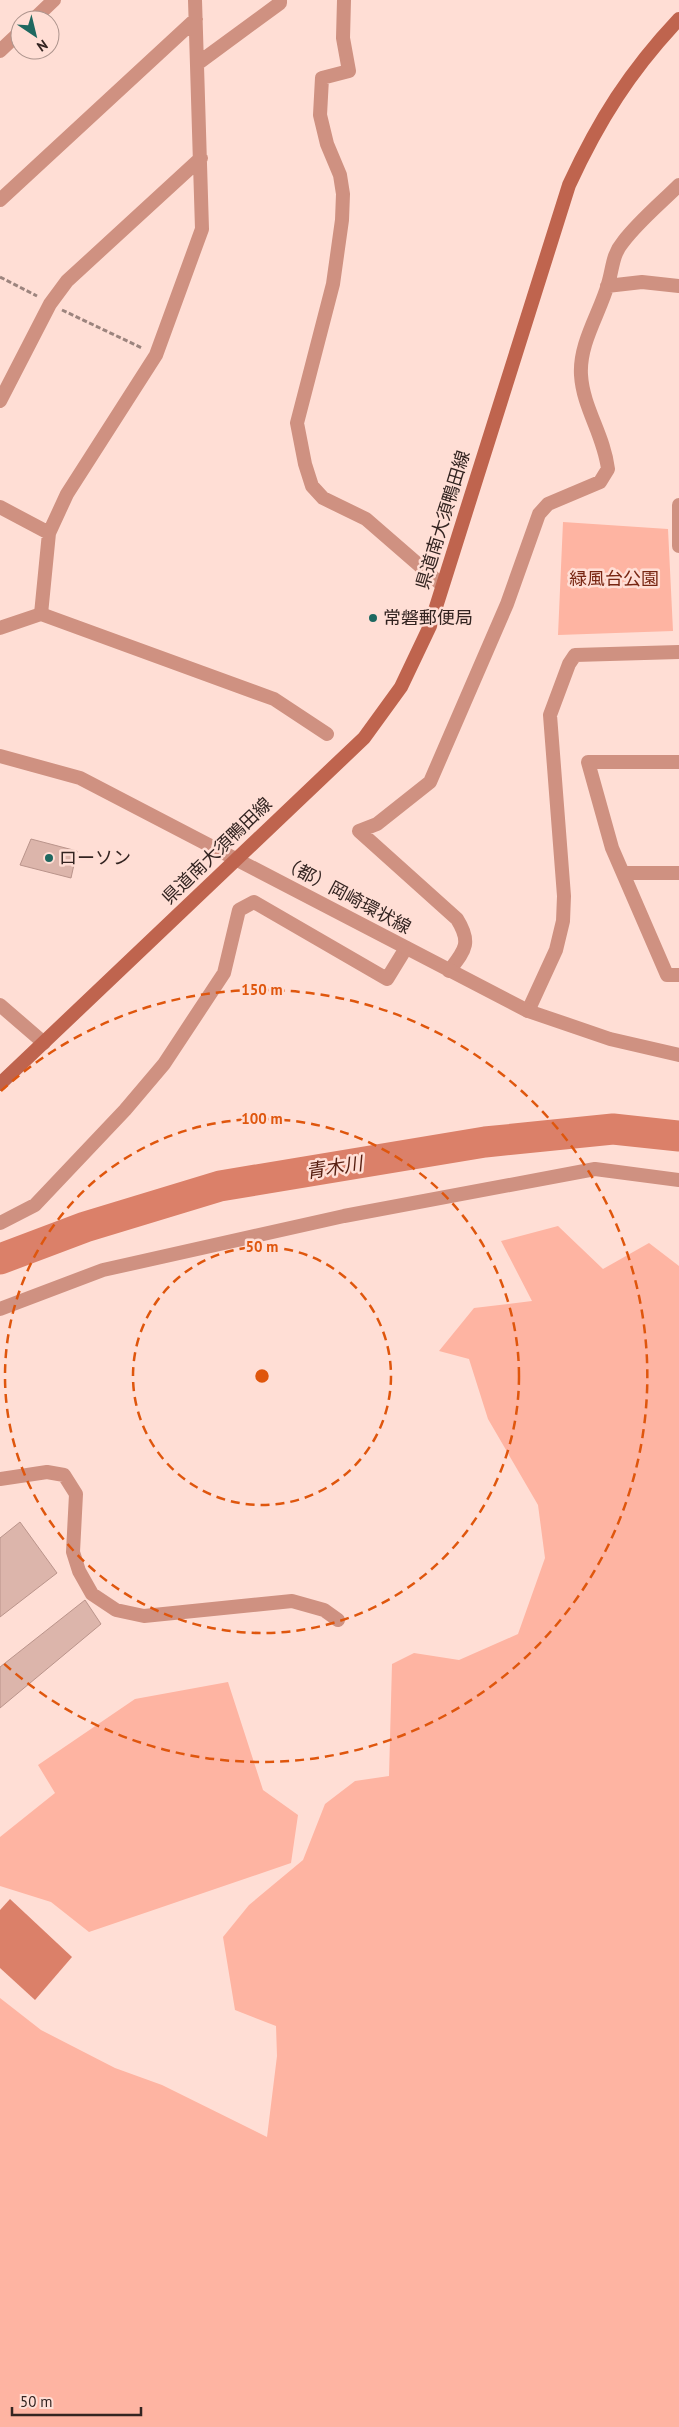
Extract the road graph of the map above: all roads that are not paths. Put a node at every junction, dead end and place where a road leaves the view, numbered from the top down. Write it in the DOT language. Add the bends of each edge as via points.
graph roads {
  1 [pos="54,0"];
  2 [pos="195,0"];
  3 [pos="280,0"];
  4 [pos="344,0"];
  5 [pos="44,10"];
  6 [pos="196,19"];
  7 [pos="679,19"];
  8 [pos="10,42"];
  9 [pos="0,51"];
  10 [pos="197,64"];
  11 [pos="201,158"];
  12 [pos="679,185"];
  13 [pos="0,200"];
  14 [pos="607,286"];
  15 [pos="679,286"];
  16 [pos="0,401"];
  17 [pos="679,505"];
  18 [pos="0,507"];
  19 [pos="49,533"];
  20 [pos="679,546"];
  21 [pos="442,585"];
  22 [pos="41,614"];
  23 [pos="0,628"];
  24 [pos="679,652"];
  25 [pos="327,734"];
  26 [pos="0,756"];
  27 [pos="679,762"];
  28 [pos="236,858"];
  29 [pos="624,873"];
  30 [pos="679,873"];
  31 [pos="406,948"];
  32 [pos="449,971"];
  33 [pos="679,975"];
  34 [pos="0,1005"];
  35 [pos="528,1011"];
  36 [pos="44,1043"];
  37 [pos="679,1055"];
  38 [pos="0,1084"];
  39 [pos="679,1180"];
  40 [pos="0,1223"];
  41 [pos="0,1309"];
  42 [pos="0,1479"];
  43 [pos="338,1620"];
  1 -- 5 [label="street"];
  2 -- 6 [label="street"];
  3 -- 10 [label="street"];
  4 -- 21 [label="street" via="342,38 349,71 322,78 320,115 327,144 340,175 342,220 333,284 297,423 312,486 323,498 366,518"];
  6 -- 10 [label="street"];
  6 -- 13 [label="street"];
  7 -- 21 [label="main road, 県道南大須鴨田線" via="648,51 616,96 590,139 569,185"];
  8 -- 9 [label="street"];
  10 -- 11 [label="street"];
  11 -- 16 [label="street" via="67,281 50,304"];
  11 -- 19 [label="street" via="202,229 156,355 66,494"];
  12 -- 14 [label="street" via="623,242 613,258"];
  14 -- 15 [label="street" via="642,282"];
  14 -- 32 [label="street" via="584,349 581,374 586,403 601,435 608,469 600,482 548,504 539,514 507,604 430,782 377,824 359,831 461,925 466,946"];
  17 -- 20 [label="street"];
  18 -- 19 [label="street"];
  19 -- 22 [label="street"];
  21 -- 28 [label="main road, 県道南大須鴨田線" via="430,626 401,687 364,738"];
  22 -- 23 [label="street"];
  22 -- 25 [label="street" via="274,699"];
  24 -- 35 [label="street" via="595,652 576,655 569,664 550,716 564,896 563,921 556,950"];
  26 -- 28 [label="street, （都）岡崎環状線" via="80,778"];
  27 -- 29 [label="street" via="588,762 612,848"];
  28 -- 31 [label="street, （都）岡崎環状線"];
  28 -- 36 [label="main road, 県道南大須鴨田線"];
  29 -- 30 [label="street"];
  29 -- 33 [label="street" via="667,975"];
  31 -- 32 [label="street, （都）岡崎環状線"];
  31 -- 40 [label="street" via="387,979 254,902 239,910 224,973 164,1064 35,1205"];
  32 -- 35 [label="street, （都）岡崎環状線"];
  34 -- 36 [label="street"];
  35 -- 37 [label="street, （都）岡崎環状線" via="610,1039"];
  36 -- 38 [label="main road, 県道南大須鴨田線"];
  39 -- 41 [label="street" via="595,1169 344,1216 103,1270"];
  42 -- 43 [label="street" via="47,1472 64,1475 76,1494 73,1552 79,1572 92,1594 116,1610 144,1616 292,1601 324,1610"];
}
